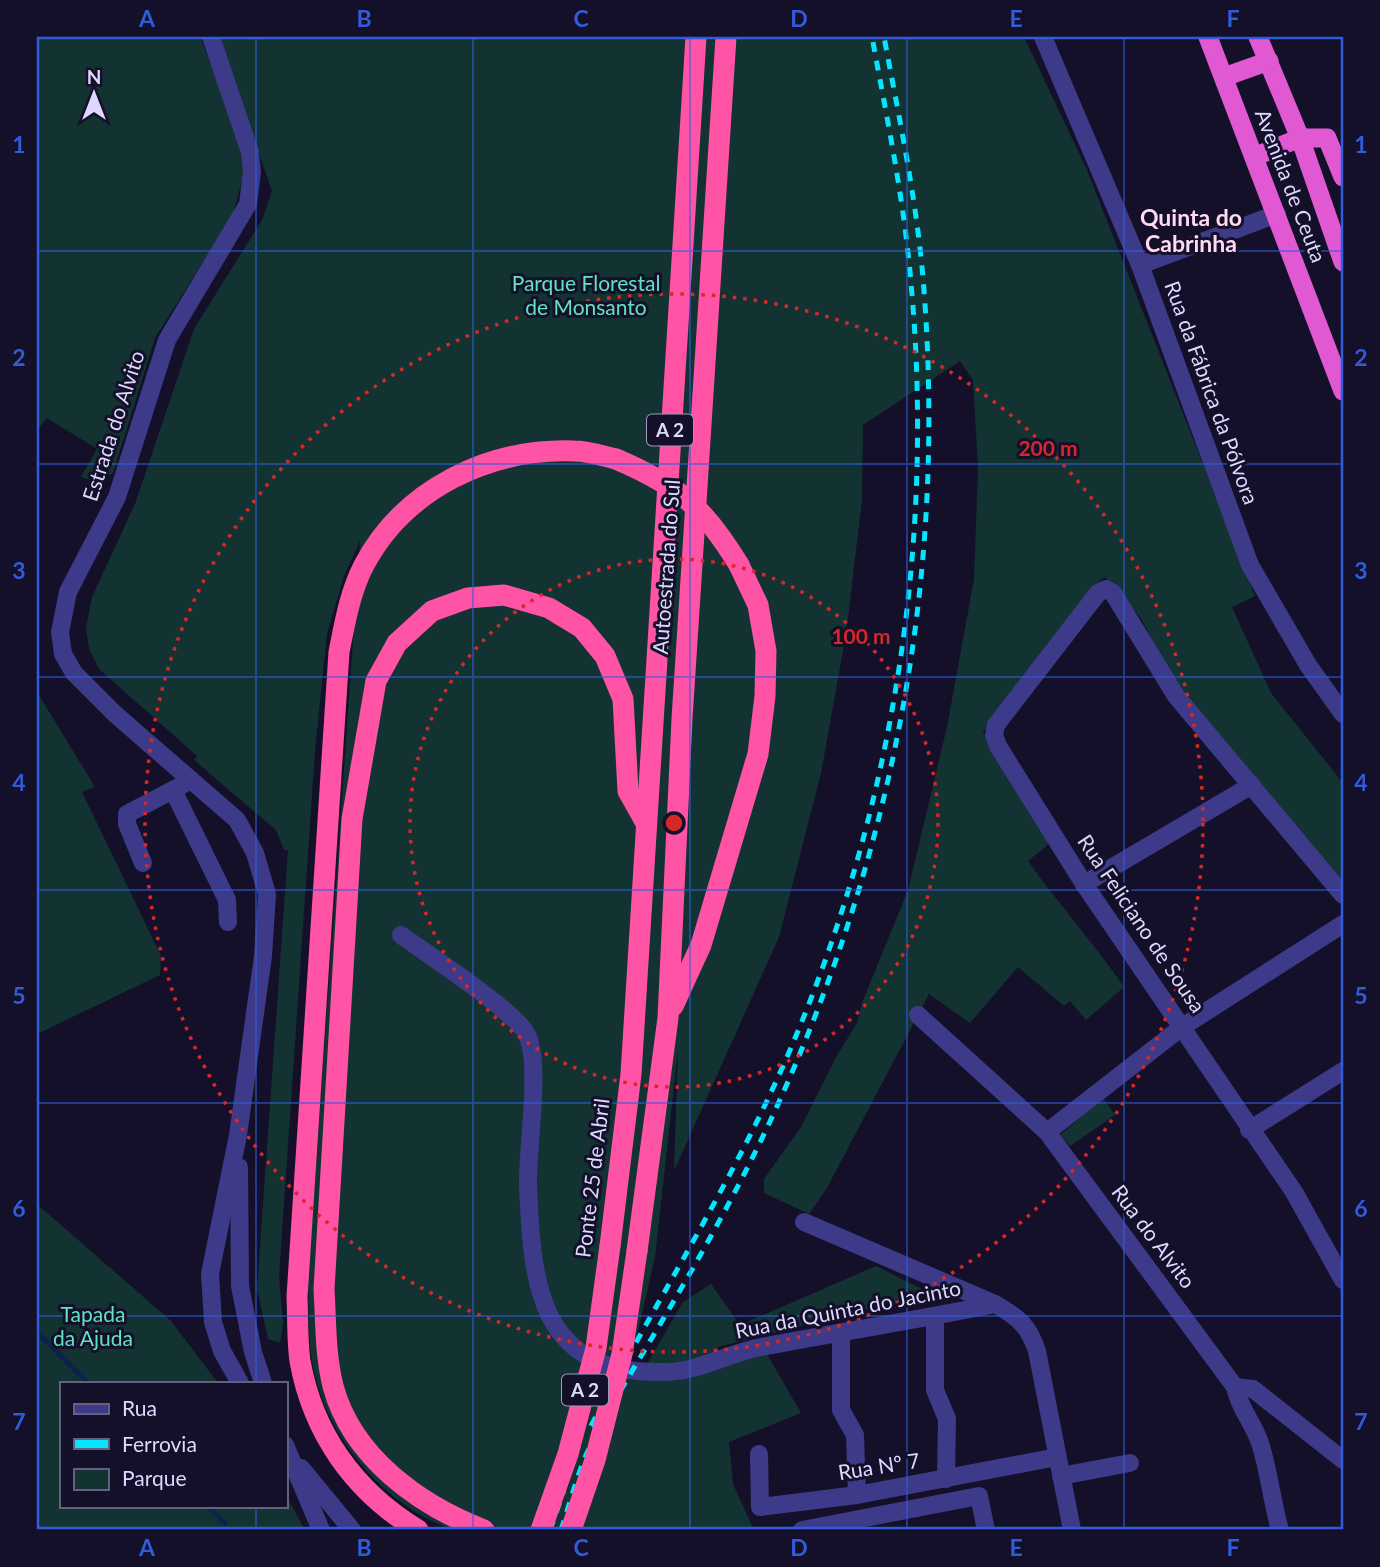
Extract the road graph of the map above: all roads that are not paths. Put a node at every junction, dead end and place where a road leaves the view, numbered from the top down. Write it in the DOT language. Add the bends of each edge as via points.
graph roads {
  1 [pos="211,37"];
  2 [pos="696,37"];
  3 [pos="726,37"];
  4 [pos="1043,37"];
  5 [pos="1208,37"];
  6 [pos="1258,37"];
  7 [pos="1269,61"];
  8 [pos="1224,77"];
  9 [pos="1300,138"];
  10 [pos="1256,156"];
  11 [pos="1343,177"];
  12 [pos="1277,214"];
  13 [pos="1343,262"];
  14 [pos="1140,265"];
  15 [pos="1343,391"];
  16 [pos="1343,714"];
  17 [pos="191,780"];
  18 [pos="1252,785"];
  19 [pos="173,790"];
  20 [pos="646,823"];
  21 [pos="143,863"];
  22 [pos="1084,884"];
  23 [pos="1343,895"];
  24 [pos="228,922"];
  25 [pos="1343,924"];
  26 [pos="401,935"];
  27 [pos="918,1015"];
  28 [pos="668,1018"];
  29 [pos="1182,1027"];
  30 [pos="1343,1071"];
  31 [pos="1249,1130"];
  32 [pos="1047,1132"];
  33 [pos="238,1135"];
  34 [pos="804,1222"];
  35 [pos="1343,1280"];
  36 [pos="996,1304"];
  37 [pos="935,1317"];
  38 [pos="841,1333"];
  39 [pos="240,1382"];
  40 [pos="264,1382"];
  41 [pos="1235,1387"];
  42 [pos="290,1453"];
  43 [pos="759,1454"];
  44 [pos="1057,1457"];
  45 [pos="1343,1460"];
  46 [pos="1129,1463"];
  47 [pos="1061,1476"];
  48 [pos="946,1479"];
  49 [pos="857,1495"];
  50 [pos="321,1530"];
  51 [pos="352,1530"];
  52 [pos="418,1530"];
  53 [pos="484,1530"];
  54 [pos="541,1530"];
  55 [pos="571,1530"];
  56 [pos="802,1530"];
  57 [pos="986,1530"];
  58 [pos="1072,1530"];
  59 [pos="1280,1530"];
  1 -- 17 [label="street, Estrada do Alvito" via="248,143 252,172 248,204 167,340 117,497 68,592 60,632 63,654 74,673"];
  2 -- 20 [label="highway, Autoestrada do Sul / A 2"];
  3 -- 28 [label="highway, Autoestrada do Sul / A 2" via="682,719"];
  4 -- 14 [label="street, Rua da Fábrica da Pólvora"];
  5 -- 8 [label="highway, Avenida de Ceuta"];
  6 -- 7 [label="highway, Avenida de Ceuta"];
  7 -- 8 [label="highway"];
  7 -- 9 [label="highway, Avenida de Ceuta"];
  8 -- 10 [label="highway, Avenida de Ceuta"];
  9 -- 10 [label="highway"];
  9 -- 11 [label="highway" via="1327,138"];
  9 -- 13 [label="highway, Avenida de Ceuta"];
  10 -- 12 [label="highway, Avenida de Ceuta"];
  12 -- 14 [label="street"];
  12 -- 15 [label="highway, Avenida de Ceuta"];
  14 -- 16 [label="street, Rua da Fábrica da Pólvora" via="1250,565 1308,665"];
  17 -- 19 [label="street"];
  17 -- 33 [label="street, Estrada do Alvito" via="237,820 255,853 268,909"];
  18 -- 22 [label="street"];
  18 -- 22 [label="street, Rua Feliciano de Sousa" via="1175,696 1134,625 1109,590 1104,590 996,726 994,736"];
  18 -- 23 [label="street"];
  19 -- 21 [label="street" via="127,814"];
  19 -- 24 [label="street" via="227,900"];
  20 -- 53 [label="highway" via="628,791 623,699 605,656 582,628 548,608 515,598 468,598 432,611 397,643 376,681 352,819 324,1289 327,1348 334,1387 348,1423 374,1460 405,1488 448,1516"];
  20 -- 54 [label="highway, Ponte 25 de Abril / A 2, bridge" via="631,1073 596,1349 568,1454"];
  22 -- 29 [label="street, Rua Feliciano de Sousa"];
  25 -- 29 [label="street"];
  26 -- 38 [label="street, Rua da Quinta do Jacinto" via="526,1032 534,1058 527,1166 531,1253 545,1310 571,1348 611,1366 664,1373 711,1364 757,1348"];
  27 -- 32 [label="street, Rua do Alvito"];
  28 -- 52 [label="highway, bridge" via="701,945 758,754 766,651 758,606 715,525 655,476 616,459 576,451 503,457 464,471 427,494 377,542 348,605 339,652 297,1297 300,1359 312,1408 335,1454 361,1488"];
  28 -- 55 [label="highway, A 2, bridge" via="622,1354 595,1460"];
  29 -- 31 [label="street, Rua Feliciano de Sousa"];
  29 -- 32 [label="street"];
  30 -- 31 [label="street"];
  31 -- 35 [label="street, Rua Feliciano de Sousa" via="1294,1192"];
  32 -- 41 [label="street, Rua do Alvito"];
  33 -- 39 [label="street" via="213,1251 209,1295 217,1337"];
  33 -- 40 [label="street" via="240,1286"];
  34 -- 36 [label="street, Rua da Quinta do Jacinto"];
  36 -- 37 [label="street, Rua da Quinta do Jacinto"];
  36 -- 44 [label="street, Rua da Quinta do Jacinto" via="1031,1332"];
  37 -- 38 [label="street, Rua da Quinta do Jacinto"];
  37 -- 48 [label="street" via="935,1390 947,1419"];
  38 -- 49 [label="street" via="841,1409 855,1435"];
  41 -- 45 [label="street" via="1254,1389"];
  41 -- 59 [label="street, Rua do Alvito" via="1238,1405 1262,1450"];
  42 -- 50 [label="street"];
  42 -- 51 [label="street"];
  43 -- 49 [label="street, Rua Nº 7" via="760,1507"];
  44 -- 47 [label="street, Rua da Quinta do Jacinto"];
  44 -- 48 [label="street, Rua Nº 7"];
  46 -- 47 [label="street"];
  47 -- 58 [label="street, Rua da Quinta do Jacinto"];
  48 -- 49 [label="street, Rua Nº 7"];
  56 -- 57 [label="street" via="979,1496"];
}
